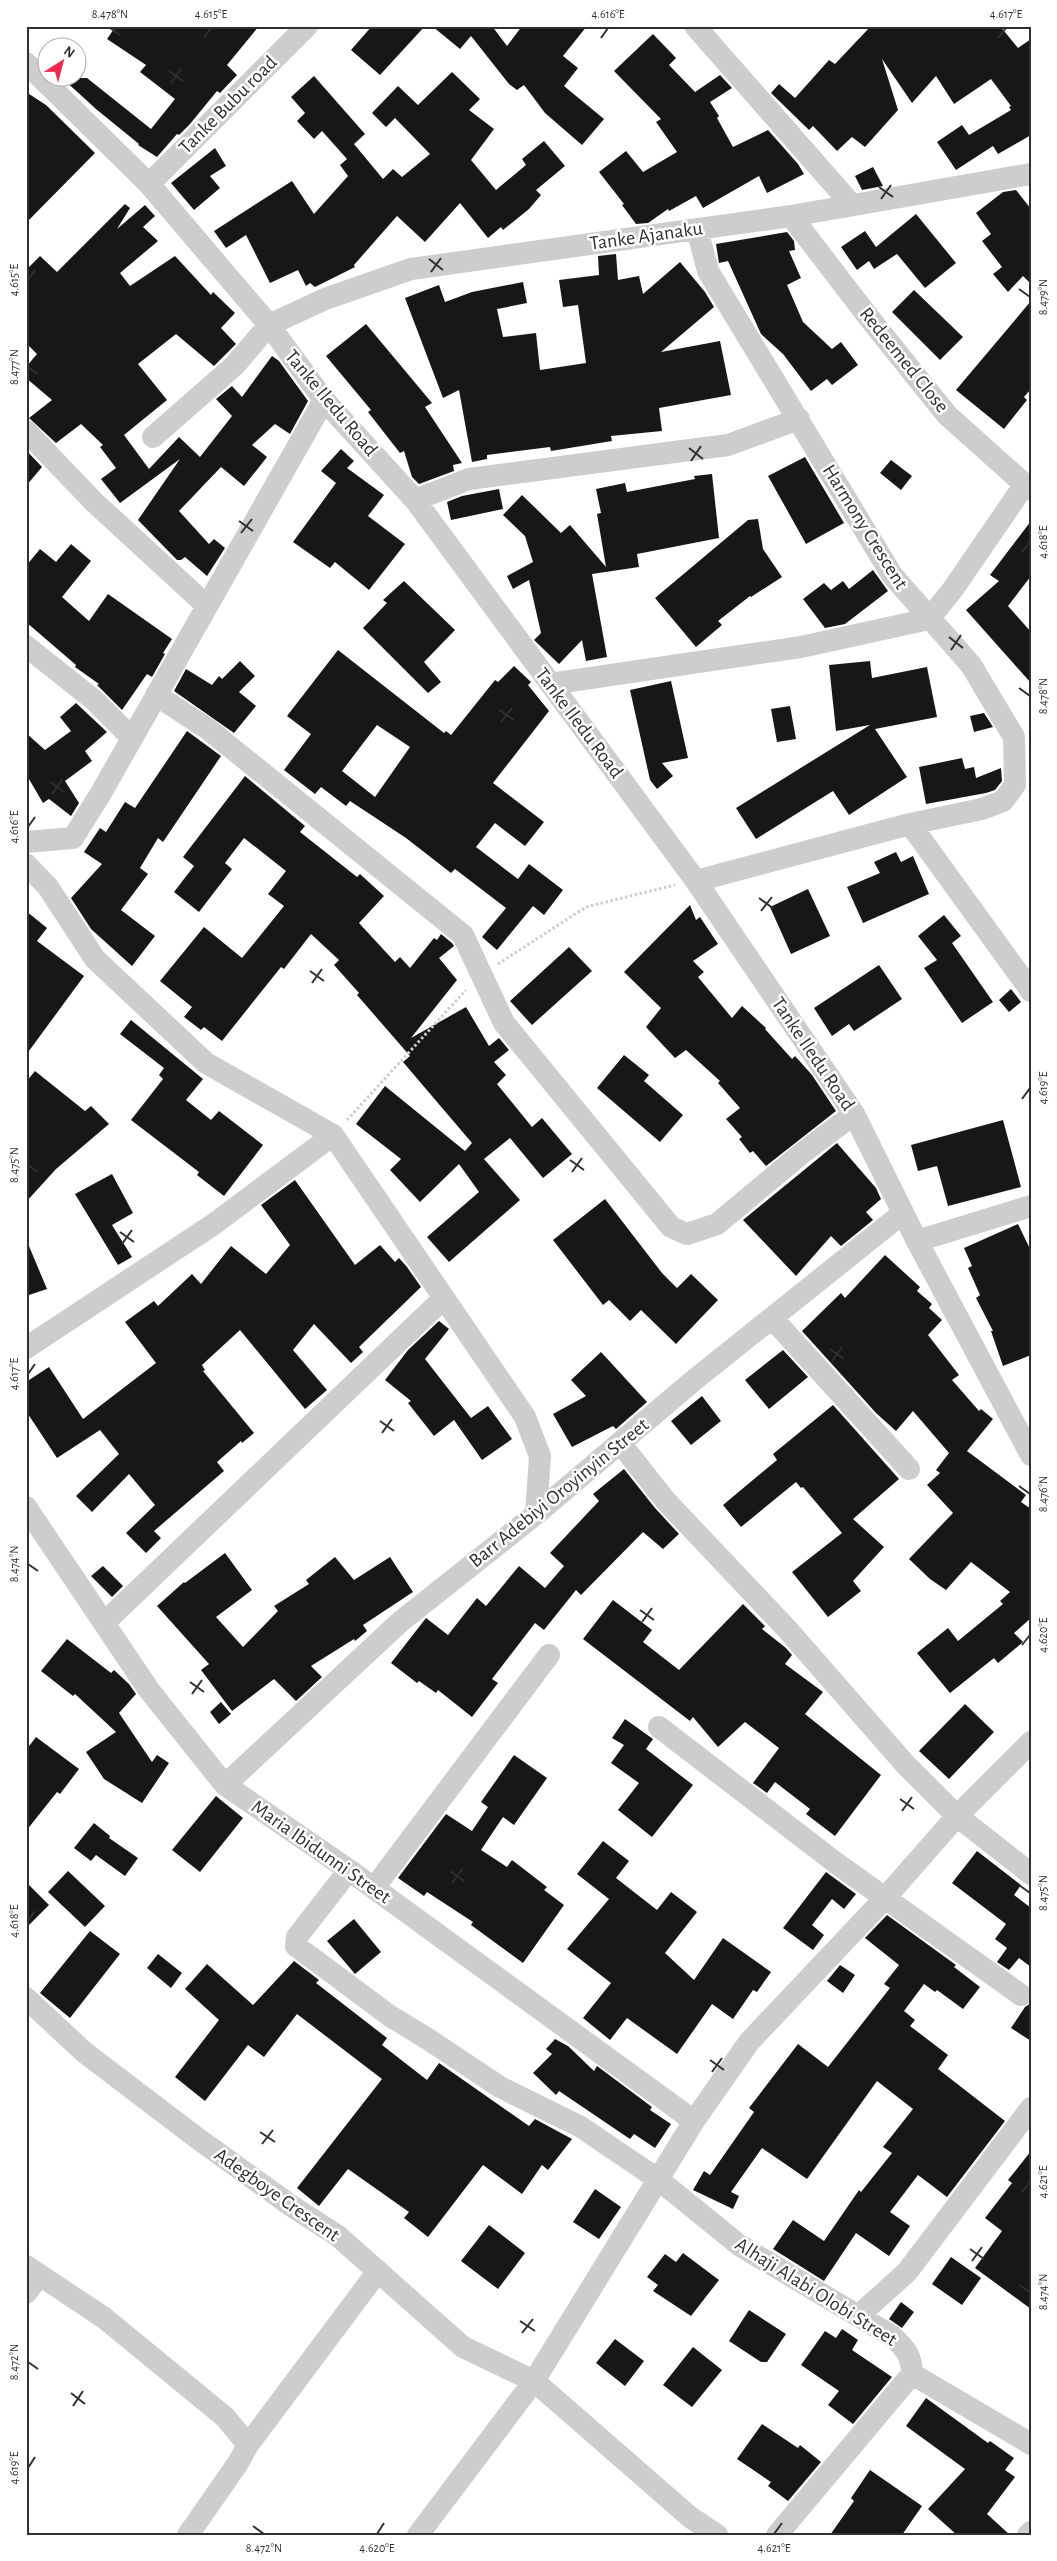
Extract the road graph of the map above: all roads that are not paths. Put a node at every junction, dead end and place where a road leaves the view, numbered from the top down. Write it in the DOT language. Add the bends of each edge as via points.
graph roads {
  1 [pos="307,26"];
  2 [pos="694,26"];
  3 [pos="26,62"];
  4 [pos="1031,174"];
  5 [pos="149,184"];
  6 [pos="852,205"];
  7 [pos="791,216"];
  8 [pos="697,229"];
  9 [pos="269,325"];
  10 [pos="324,400"];
  11 [pos="799,420"];
  12 [pos="26,431"];
  13 [pos="153,437"];
  14 [pos="1028,487"];
  15 [pos="415,500"];
  16 [pos="206,605"];
  17 [pos="929,619"];
  18 [pos="26,646"];
  19 [pos="550,684"];
  20 [pos="156,695"];
  21 [pos="132,738"];
  22 [pos="910,824"];
  23 [pos="26,842"];
  24 [pos="26,864"];
  25 [pos="696,881"];
  26 [pos="1031,991"];
  27 [pos="854,1114"];
  28 [pos="333,1135"];
  29 [pos="1031,1206"];
  30 [pos="903,1213"];
  31 [pos="917,1241"];
  32 [pos="444,1298"];
  33 [pos="772,1318"];
  34 [pos="26,1348"];
  35 [pos="1024,1426"];
  36 [pos="621,1444"];
  37 [pos="1031,1455"];
  38 [pos="909,1469"];
  39 [pos="26,1507"];
  40 [pos="536,1514"];
  41 [pos="104,1622"];
  42 [pos="549,1655"];
  43 [pos="660,1727"];
  44 [pos="1031,1742"];
  45 [pos="225,1785"];
  46 [pos="957,1816"];
  47 [pos="349,1870"];
  48 [pos="1031,1874"];
  49 [pos="374,1888"];
  50 [pos="885,1898"];
  51 [pos="1021,1995"];
  52 [pos="26,1998"];
  53 [pos="694,2121"];
  54 [pos="1026,2122"];
  55 [pos="659,2180"];
  56 [pos="378,2271"];
  57 [pos="31,2278"];
  58 [pos="858,2316"];
  59 [pos="912,2374"];
  60 [pos="534,2381"];
  61 [pos="1031,2444"];
  62 [pos="248,2445"];
  63 [pos="1031,2532"];
  64 [pos="422,2533"];
  65 [pos="188,2535"];
  66 [pos="716,2535"];
  67 [pos="777,2535"];
  68 [pos="1028,2535"];
  1 -- 5 [label="street, Tanke Bubu road"];
  2 -- 6 [label="street"];
  3 -- 5 [label="street, Tanke Iledu Road"];
  4 -- 6 [label="street, Tanke Ajanaku"];
  5 -- 9 [label="street, Tanke Iledu Road"];
  6 -- 7 [label="street, Tanke Ajanaku"];
  7 -- 8 [label="street, Tanke Ajanaku"];
  7 -- 14 [label="street, Redeemed Close" via="948,415"];
  8 -- 9 [label="street, Tanke Ajanaku" via="411,269 325,300"];
  8 -- 11 [label="street, Harmony Crescent" via="708,271"];
  9 -- 10 [label="street, Tanke Iledu Road"];
  9 -- 13 [label="street" via="234,366"];
  10 -- 15 [label="street, Tanke Iledu Road"];
  10 -- 16 [label="street"];
  11 -- 15 [label="street" via="728,445 469,479"];
  11 -- 17 [label="street, Harmony Crescent" via="892,575"];
  12 -- 16 [label="street" via="94,502"];
  14 -- 17 [label="street"];
  15 -- 19 [label="street, Tanke Iledu Road"];
  16 -- 20 [label="street"];
  17 -- 19 [label="street" via="801,647"];
  17 -- 22 [label="street, Harmony Crescent" via="971,666 1014,737 1015,784 1003,801 982,810"];
  18 -- 21 [label="street" via="94,700"];
  19 -- 25 [label="street, Tanke Iledu Road"];
  20 -- 21 [label="street"];
  20 -- 27 [label="street" via="208,729 463,936 504,1023 671,1227 687,1234 716,1224"];
  21 -- 23 [label="street" via="72,838"];
  22 -- 25 [label="street, Harmony Crescent"];
  22 -- 26 [label="street"];
  24 -- 28 [label="street" via="48,887 95,959 206,1063"];
  25 -- 27 [label="street, Tanke Iledu Road"];
  27 -- 30 [label="street, Tanke Iledu Road"];
  28 -- 32 [label="street"];
  28 -- 34 [label="street" via="214,1224"];
  29 -- 31 [label="street"];
  30 -- 31 [label="street, Tanke Iledu Road"];
  30 -- 33 [label="street, Barr Adebiyi Oroyinyin Street"];
  31 -- 35 [label="street, Tanke Iledu Road"];
  32 -- 40 [label="street" via="525,1417 540,1456"];
  32 -- 41 [label="street"];
  33 -- 36 [label="street, Barr Adebiyi Oroyinyin Street"];
  33 -- 38 [label="street"];
  35 -- 37 [label="street, Tanke Iledu Road"];
  36 -- 40 [label="street, Barr Adebiyi Oroyinyin Street"];
  36 -- 46 [label="street" via="665,1500"];
  39 -- 41 [label="street, Maria Ibidunni Street"];
  40 -- 45 [label="street, Barr Adebiyi Oroyinyin Street" via="400,1622"];
  41 -- 45 [label="street, Maria Ibidunni Street" via="149,1690"];
  42 -- 49 [label="street"];
  43 -- 50 [label="street"];
  44 -- 46 [label="street"];
  45 -- 47 [label="street, Maria Ibidunni Street"];
  46 -- 48 [label="street"];
  46 -- 50 [label="street"];
  47 -- 49 [label="street, Maria Ibidunni Street"];
  47 -- 55 [label="street, Alhaji Alabi Olobi Street" via="296,1936 296,1946 390,2016 500,2087 581,2127"];
  49 -- 53 [label="street, Maria Ibidunni Street"];
  50 -- 51 [label="street"];
  50 -- 53 [label="street" via="749,2042"];
  52 -- 56 [label="street, Adegboye Crescent" via="84,2052 204,2143 338,2236"];
  53 -- 55 [label="street"];
  54 -- 58 [label="street" via="907,2272"];
  55 -- 58 [label="street, Alhaji Alabi Olobi Street" via="739,2245"];
  55 -- 60 [label="street"];
  56 -- 60 [label="street, Adegboye Crescent" via="464,2347"];
  56 -- 62 [label="street"];
  57 -- 62 [label="street" via="104,2317 225,2417"];
  58 -- 59 [label="street, Alhaji Alabi Olobi Street" via="892,2336 906,2349 912,2362"];
  59 -- 61 [label="street"];
  59 -- 67 [label="street"];
  60 -- 64 [label="street"];
  60 -- 66 [label="street, Adegboye Crescent" via="690,2517"];
  62 -- 65 [label="street"];
  63 -- 68 [label="street"];
}
